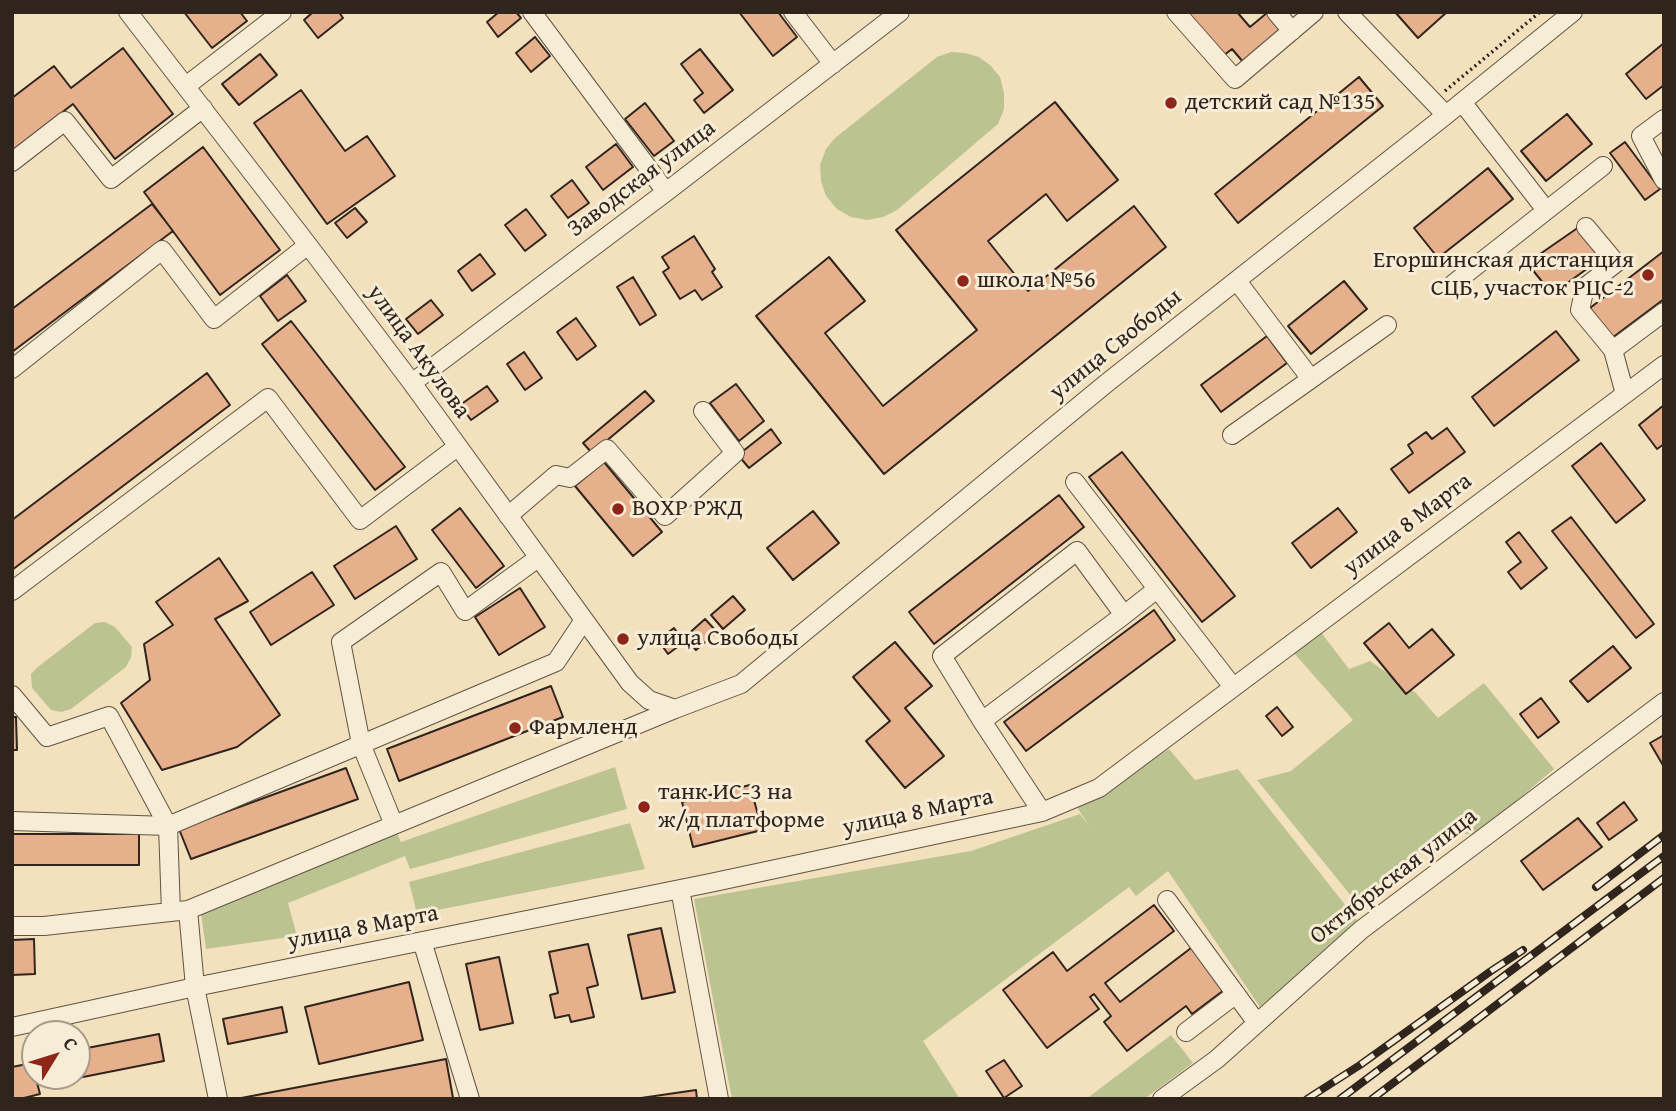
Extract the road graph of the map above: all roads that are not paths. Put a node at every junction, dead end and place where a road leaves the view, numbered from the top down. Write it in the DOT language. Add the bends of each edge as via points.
graph roads {
  1 [pos="128,12"];
  2 [pos="532,12"];
  3 [pos="793,12"];
  4 [pos="901,12"];
  5 [pos="1176,12"];
  6 [pos="1276,12"];
  7 [pos="1314,12"];
  8 [pos="1348,12"];
  9 [pos="1573,12"];
  10 [pos="273,15"];
  11 [pos="1292,31"];
  12 [pos="834,64"];
  13 [pos="186,86"];
  14 [pos="1462,102"];
  15 [pos="203,108"];
  16 [pos="1447,115"];
  17 [pos="1664,119"];
  18 [pos="12,162"];
  19 [pos="1604,166"];
  20 [pos="1664,180"];
  21 [pos="666,192"];
  22 [pos="1546,210"];
  23 [pos="1586,227"];
  24 [pos="308,245"];
  25 [pos="1237,281"];
  26 [pos="1453,284"];
  27 [pos="1664,312"];
  28 [pos="1387,325"];
  29 [pos="1613,350"];
  30 [pos="1664,365"];
  31 [pos="12,369"];
  32 [pos="1311,379"];
  33 [pos="412,383"];
  34 [pos="1625,394"];
  35 [pos="703,411"];
  36 [pos="1232,435"];
  37 [pos="457,447"];
  38 [pos="1075,482"];
  39 [pos="508,516"];
  40 [pos="538,558"];
  41 [pos="1157,589"];
  42 [pos="12,592"];
  43 [pos="1124,615"];
  44 [pos="584,620"];
  45 [pos="1233,687"];
  46 [pos="1664,702"];
  47 [pos="16,704"];
  48 [pos="675,709"];
  49 [pos="982,721"];
  50 [pos="362,744"];
  51 [pos="1042,811"];
  52 [pos="12,821"];
  53 [pos="394,825"];
  54 [pos="168,826"];
  55 [pos="680,889"];
  56 [pos="1167,900"];
  57 [pos="180,911"];
  58 [pos="12,926"];
  59 [pos="422,941"];
  60 [pos="194,987"];
  61 [pos="1236,994"];
  62 [pos="1257,1023"];
  63 [pos="12,1027"];
  64 [pos="1186,1032"];
  65 [pos="218,1099"];
  66 [pos="470,1099"];
  67 [pos="719,1099"];
  68 [pos="1162,1099"];
  1 -- 13 [label="street, улица Акулова"];
  2 -- 21 [label="street"];
  3 -- 12 [label="street"];
  4 -- 12 [label="street, Заводская улица"];
  5 -- 11 [label="street" via="1235,79"];
  6 -- 11 [label="street"];
  7 -- 11 [label="street"];
  8 -- 16 [label="street"];
  9 -- 14 [label="street, улица Свободы"];
  10 -- 13 [label="street"];
  12 -- 21 [label="street, Заводская улица"];
  13 -- 15 [label="street, улица Акулова"];
  14 -- 16 [label="street, улица Свободы"];
  14 -- 22 [label="street"];
  15 -- 18 [label="street" via="111,179 65,121"];
  15 -- 24 [label="street, улица Акулова"];
  16 -- 25 [label="street, улица Свободы"];
  17 -- 20 [label="street" via="1641,136"];
  19 -- 22 [label="street"];
  21 -- 33 [label="street, Заводская улица"];
  22 -- 26 [label="street"];
  23 -- 29 [label="street" via="1616,263 1585,287 1580,310"];
  24 -- 31 [label="street" via="214,319 162,250"];
  24 -- 33 [label="street, улица Акулова"];
  25 -- 32 [label="street"];
  25 -- 48 [label="street, улица Свободы" via="741,684"];
  27 -- 29 [label="street"];
  28 -- 32 [label="street"];
  29 -- 34 [label="street"];
  30 -- 34 [label="street, улица 8 Марта"];
  32 -- 36 [label="street"];
  33 -- 37 [label="street, улица Акулова"];
  34 -- 45 [label="street, улица 8 Марта"];
  35 -- 39 [label="street" via="735,453 665,516 607,449 570,478 556,475"];
  37 -- 39 [label="street, улица Акулова"];
  37 -- 42 [label="street" via="360,520 268,398"];
  38 -- 41 [label="street"];
  39 -- 40 [label="street, улица Акулова"];
  40 -- 44 [label="street, улица Акулова"];
  40 -- 50 [label="street" via="466,611 441,572 341,642"];
  41 -- 43 [label="street"];
  41 -- 45 [label="street"];
  43 -- 49 [label="street"];
  43 -- 49 [label="street" via="1077,551 942,656"];
  44 -- 48 [label="street, улица Акулова" via="630,683 649,700"];
  44 -- 50 [label="street" via="556,662"];
  45 -- 51 [label="street, улица 8 Марта" via="1099,788"];
  46 -- 62 [label="street, Октябрьская улица" via="1361,930"];
  47 -- 54 [label="street" via="47,737 109,716"];
  48 -- 53 [label="street, улица Свободы"];
  49 -- 51 [label="street"];
  50 -- 53 [label="street"];
  50 -- 54 [label="street"];
  51 -- 55 [label="street, улица 8 Марта"];
  52 -- 54 [label="street"];
  53 -- 57 [label="street, улица Свободы"];
  54 -- 57 [label="street"];
  55 -- 59 [label="street, улица 8 Марта"];
  55 -- 67 [label="street"];
  56 -- 61 [label="street"];
  57 -- 58 [label="street, улица Свободы"];
  57 -- 60 [label="street"];
  59 -- 60 [label="street, улица 8 Марта"];
  59 -- 66 [label="street"];
  60 -- 63 [label="street, улица 8 Марта"];
  60 -- 65 [label="street"];
  61 -- 62 [label="street"];
  61 -- 64 [label="street"];
  62 -- 68 [label="street, Октябрьская улица"];
}
